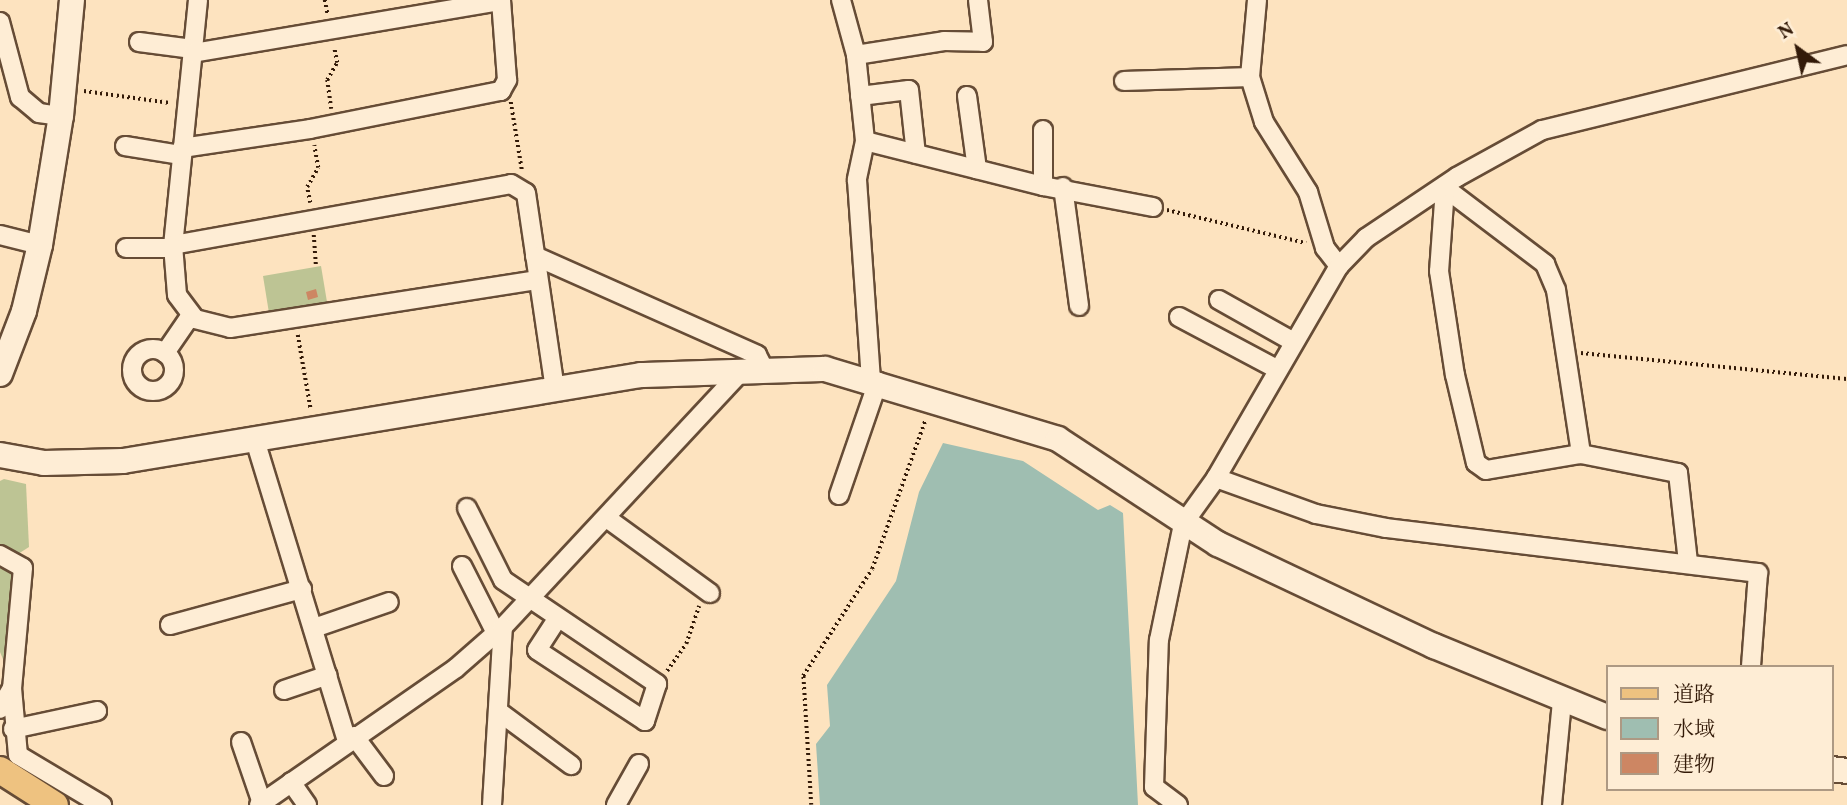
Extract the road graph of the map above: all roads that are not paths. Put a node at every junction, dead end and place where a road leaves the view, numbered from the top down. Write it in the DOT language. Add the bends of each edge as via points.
graph roads {
  1 [pos="72,0"];
  2 [pos="198,0"];
  3 [pos="501,0"];
  4 [pos="841,0"];
  5 [pos="978,0"];
  6 [pos="1257,0"];
  7 [pos="0,22"];
  8 [pos="139,43"];
  9 [pos="193,51"];
  10 [pos="856,55"];
  11 [pos="1847,55"];
  12 [pos="1250,77"];
  13 [pos="1124,81"];
  14 [pos="860,96"];
  15 [pos="967,96"];
  16 [pos="61,116"];
  17 [pos="1043,130"];
  18 [pos="865,141"];
  19 [pos="125,146"];
  20 [pos="182,152"];
  21 [pos="916,154"];
  22 [pos="977,169"];
  23 [pos="1043,186"];
  24 [pos="1063,187"];
  25 [pos="1445,187"];
  26 [pos="1153,207"];
  27 [pos="0,235"];
  28 [pos="40,245"];
  29 [pos="174,247"];
  30 [pos="126,248"];
  31 [pos="536,256"];
  32 [pos="1339,266"];
  33 [pos="536,280"];
  34 [pos="1219,300"];
  35 [pos="1079,306"];
  36 [pos="191,315"];
  37 [pos="1179,317"];
  38 [pos="1292,341"];
  39 [pos="165,353"];
  40 [pos="1277,369"];
  41 [pos="753,372"];
  42 [pos="0,373"];
  43 [pos="875,381"];
  44 [pos="555,389"];
  45 [pos="255,440"];
  46 [pos="1581,454"];
  47 [pos="0,455"];
  48 [pos="1216,478"];
  49 [pos="839,495"];
  50 [pos="467,509"];
  51 [pos="608,519"];
  52 [pos="1183,524"];
  53 [pos="0,555"];
  54 [pos="1688,562"];
  55 [pos="462,566"];
  56 [pos="302,589"];
  57 [pos="707,591"];
  58 [pos="528,601"];
  59 [pos="388,602"];
  60 [pos="557,619"];
  61 [pos="170,625"];
  62 [pos="314,628"];
  63 [pos="499,630"];
  64 [pos="1751,665"];
  65 [pos="328,675"];
  66 [pos="12,688"];
  67 [pos="284,690"];
  68 [pos="1562,701"];
  69 [pos="0,709"];
  70 [pos="97,711"];
  71 [pos="498,711"];
  72 [pos="1605,716"];
  73 [pos="13,729"];
  74 [pos="350,738"];
  75 [pos="241,742"];
  76 [pos="639,764"];
  77 [pos="571,765"];
  78 [pos="0,770"];
  79 [pos="384,776"];
  80 [pos="292,782"];
  81 [pos="261,804"];
  82 [pos="55,805"];
  83 [pos="102,805"];
  84 [pos="307,805"];
  85 [pos="492,805"];
  86 [pos="616,805"];
  87 [pos="1178,805"];
  88 [pos="1552,805"];
  1 -- 16 [label="street"];
  2 -- 9 [label="street"];
  3 -- 9 [label="street" via="433,9 396,21 331,32"];
  3 -- 20 [label="street" via="507,80 501,91"];
  4 -- 10 [label="street"];
  5 -- 10 [label="street" via="982,42 944,41"];
  6 -- 12 [label="street"];
  7 -- 16 [label="street" via="20,97 39,113"];
  8 -- 9 [label="street"];
  9 -- 20 [label="street"];
  10 -- 14 [label="street"];
  11 -- 25 [label="street" via="1542,130"];
  12 -- 13 [label="street"];
  12 -- 32 [label="street" via="1264,122 1308,192 1325,248"];
  14 -- 18 [label="street"];
  14 -- 21 [label="street" via="909,90"];
  15 -- 22 [label="street"];
  16 -- 28 [label="street"];
  17 -- 23 [label="street"];
  18 -- 21 [label="street"];
  18 -- 43 [label="street" via="857,180"];
  19 -- 20 [label="street"];
  20 -- 29 [label="street"];
  21 -- 22 [label="street"];
  22 -- 23 [label="street"];
  23 -- 24 [label="street"];
  24 -- 26 [label="street"];
  24 -- 35 [label="street"];
  25 -- 32 [label="street" via="1366,238"];
  25 -- 46 [label="street" via="1545,264 1556,290"];
  25 -- 46 [label="street" via="1439,271 1455,375 1476,463 1486,470"];
  27 -- 28 [label="street"];
  28 -- 42 [label="street" via="24,311"];
  29 -- 30 [label="street"];
  29 -- 31 [label="street" via="248,229 314,223 511,184 526,193"];
  29 -- 36 [label="street" via="177,295"];
  31 -- 33 [label="street"];
  31 -- 41 [label="street" via="758,355"];
  32 -- 38 [label="street"];
  33 -- 36 [label="street" via="230,328"];
  33 -- 44 [label="street"];
  34 -- 38 [label="street"];
  36 -- 39 [label="street"];
  37 -- 40 [label="street"];
  38 -- 40 [label="street"];
  40 -- 48 [label="street"];
  41 -- 43 [label="street" via="825,369"];
  41 -- 44 [label="street" via="641,375"];
  41 -- 51 [label="street"];
  43 -- 49 [label="street"];
  43 -- 52 [label="street" via="1058,439"];
  44 -- 45 [label="street"];
  45 -- 47 [label="street" via="123,461 44,463"];
  45 -- 56 [label="street"];
  46 -- 54 [label="street" via="1678,473"];
  48 -- 52 [label="street"];
  48 -- 54 [label="street" via="1316,514 1386,528"];
  50 -- 58 [label="street" via="503,580"];
  51 -- 57 [label="street"];
  51 -- 58 [label="street"];
  52 -- 68 [label="street" via="1307,587"];
  52 -- 87 [label="street" via="1158,640 1154,787"];
  53 -- 66 [label="street" via="23,568"];
  54 -- 64 [label="street" via="1758,573"];
  55 -- 63 [label="street"];
  56 -- 61 [label="street"];
  56 -- 62 [label="street"];
  58 -- 60 [label="street" via="657,684 645,721 537,650"];
  58 -- 63 [label="street"];
  59 -- 62 [label="street"];
  62 -- 65 [label="street"];
  63 -- 71 [label="street"];
  63 -- 74 [label="street" via="456,667"];
  65 -- 67 [label="street"];
  65 -- 74 [label="street"];
  66 -- 69 [label="street"];
  66 -- 73 [label="street"];
  68 -- 72 [label="street"];
  68 -- 88 [label="street"];
  70 -- 73 [label="street"];
  71 -- 77 [label="street"];
  71 -- 85 [label="street"];
  73 -- 83 [label="street" via="18,755"];
  74 -- 79 [label="street"];
  74 -- 80 [label="street"];
  75 -- 81 [label="street"];
  76 -- 86 [label="street"];
  78 -- 82 [label="main road"];
  80 -- 81 [label="street"];
  80 -- 84 [label="street"];
}
